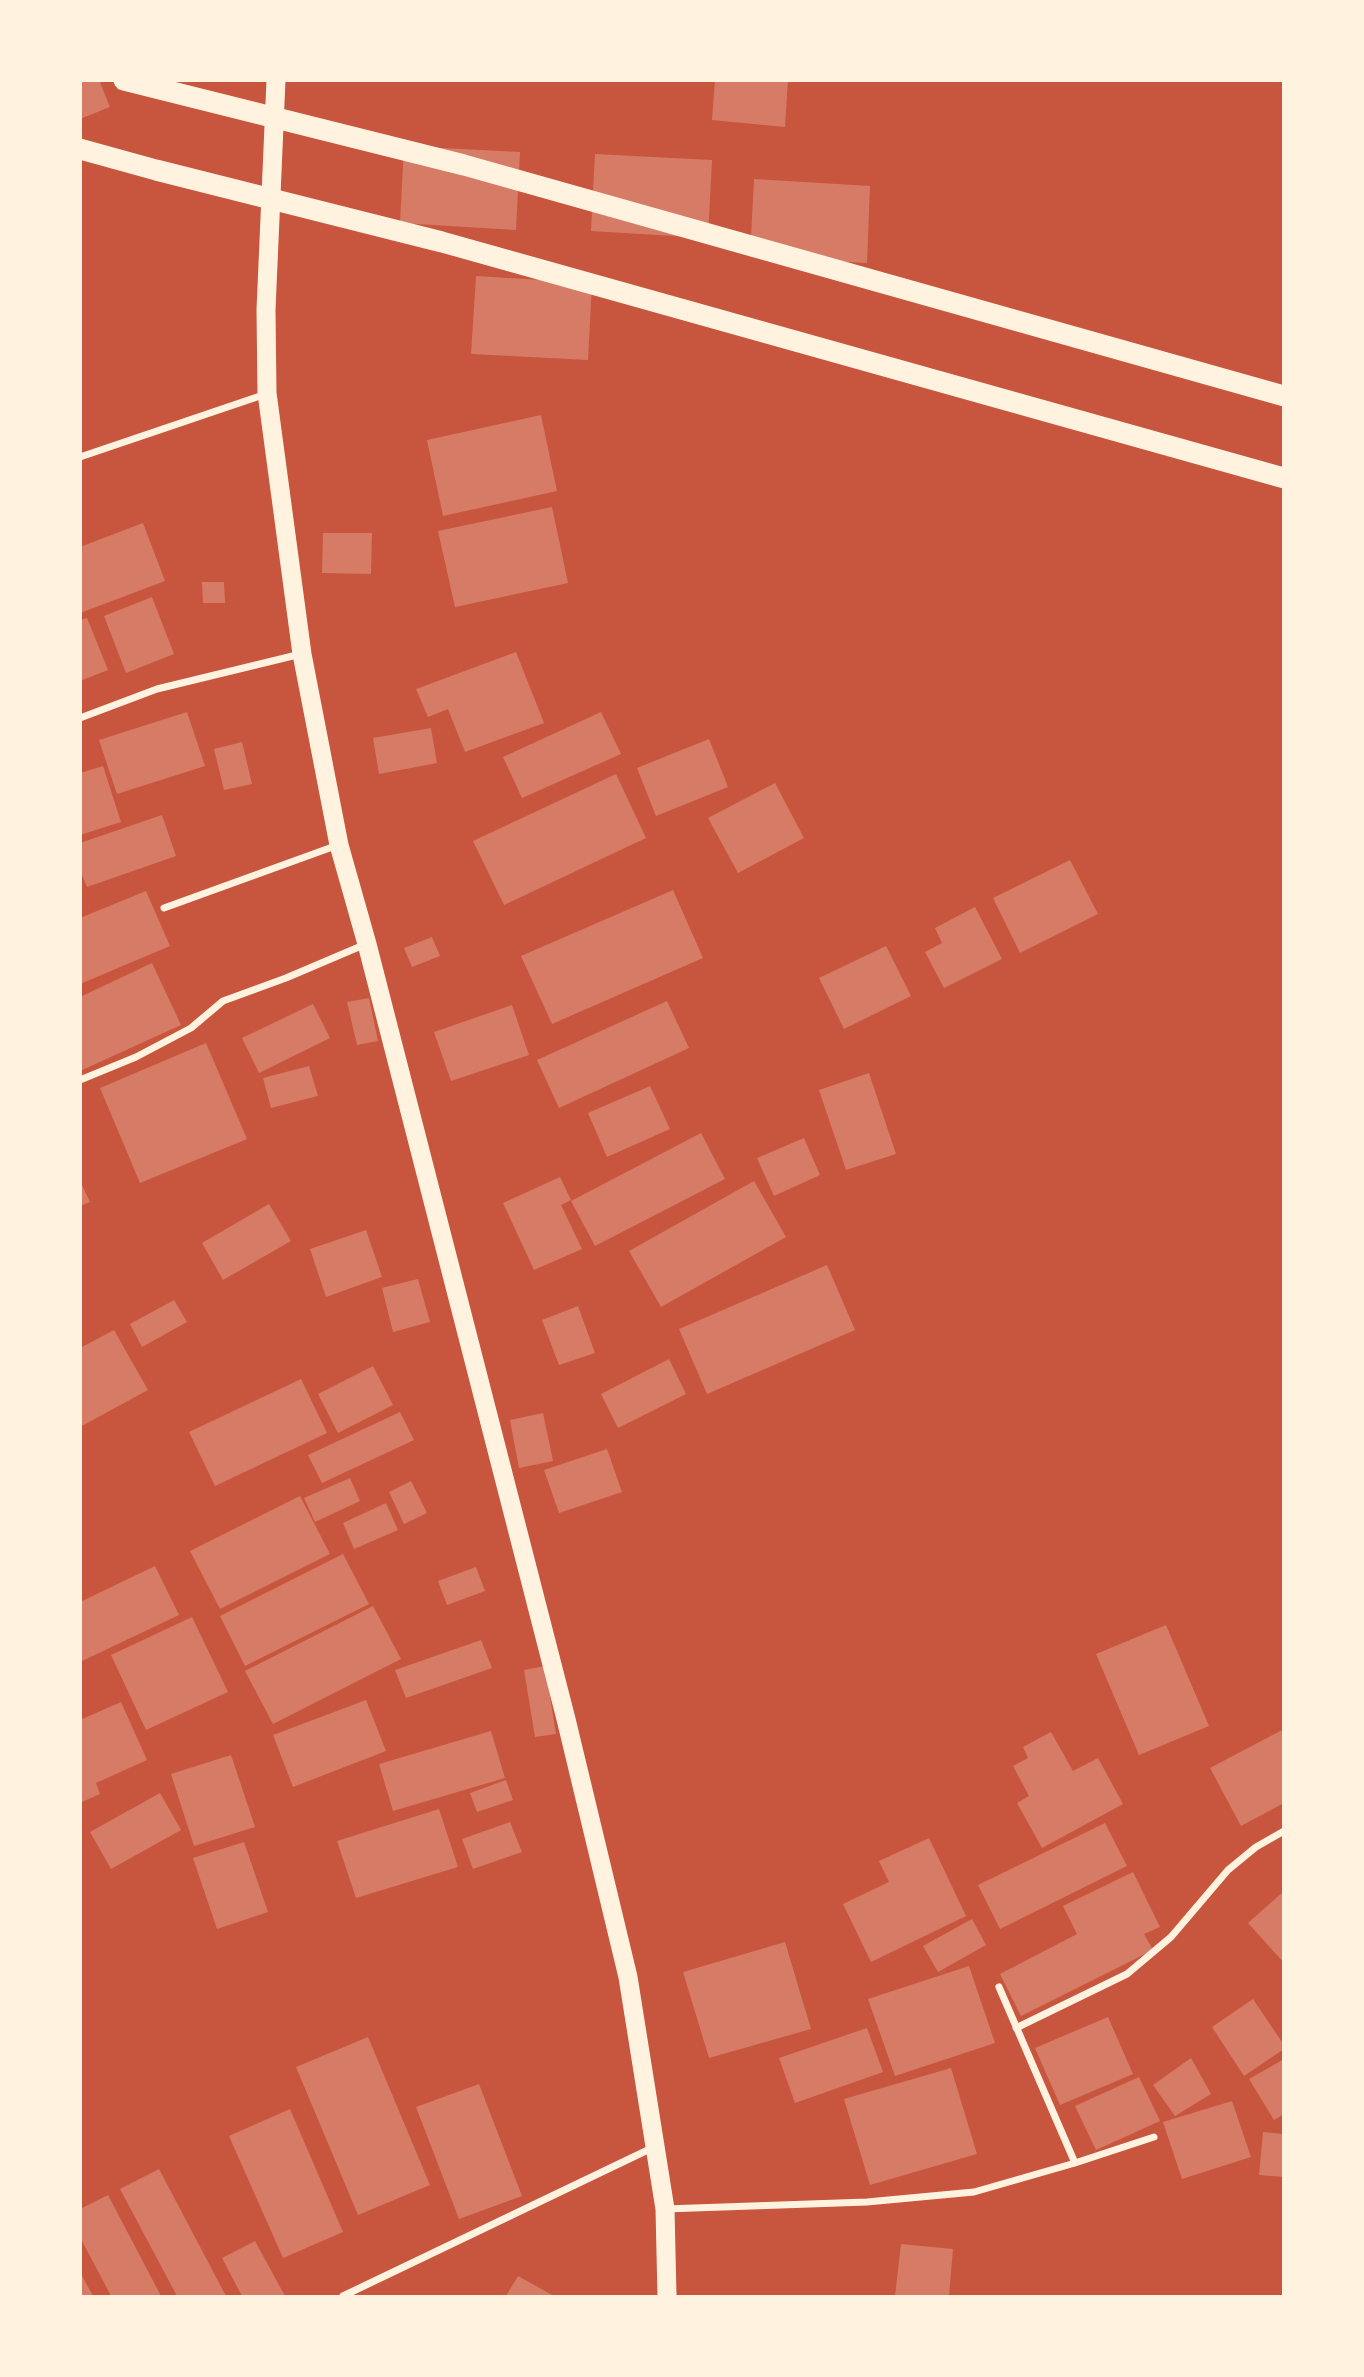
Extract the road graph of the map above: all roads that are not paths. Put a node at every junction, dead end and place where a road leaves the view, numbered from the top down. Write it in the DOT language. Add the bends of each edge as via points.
graph roads {
  1 [pos="124,80"];
  2 [pos="276,80"];
  3 [pos="80,149"];
  4 [pos="267,393"];
  5 [pos="1283,396"];
  6 [pos="80,457"];
  7 [pos="1283,478"];
  8 [pos="302,654"];
  9 [pos="80,718"];
  10 [pos="339,845"];
  11 [pos="164,908"];
  12 [pos="367,944"];
  13 [pos="80,1080"];
  14 [pos="1283,1831"];
  15 [pos="999,1987"];
  16 [pos="1016,2028"];
  17 [pos="1154,2137"];
  18 [pos="656,2146"];
  19 [pos="1075,2163"];
  20 [pos="665,2208"];
  21 [pos="343,2297"];
  22 [pos="667,2297"];
  1 -- 5 [label="highway" via="464,165"];
  2 -- 4 [label="highway"];
  3 -- 7 [label="highway" via="442,242"];
  4 -- 6 [label="street"];
  4 -- 8 [label="highway"];
  8 -- 9 [label="street" via="157,689"];
  8 -- 10 [label="highway"];
  10 -- 11 [label="street"];
  10 -- 12 [label="highway"];
  12 -- 13 [label="street" via="223,1001 191,1028"];
  12 -- 18 [label="highway" via="570,1732 628,1977"];
  14 -- 16 [label="street" via="1228,1870 1171,1937 1127,1974"];
  15 -- 16 [label="street"];
  16 -- 19 [label="street"];
  17 -- 19 [label="street"];
  18 -- 20 [label="highway"];
  18 -- 21 [label="street"];
  19 -- 20 [label="street" via="974,2192 923,2198"];
  20 -- 22 [label="highway"];
}
